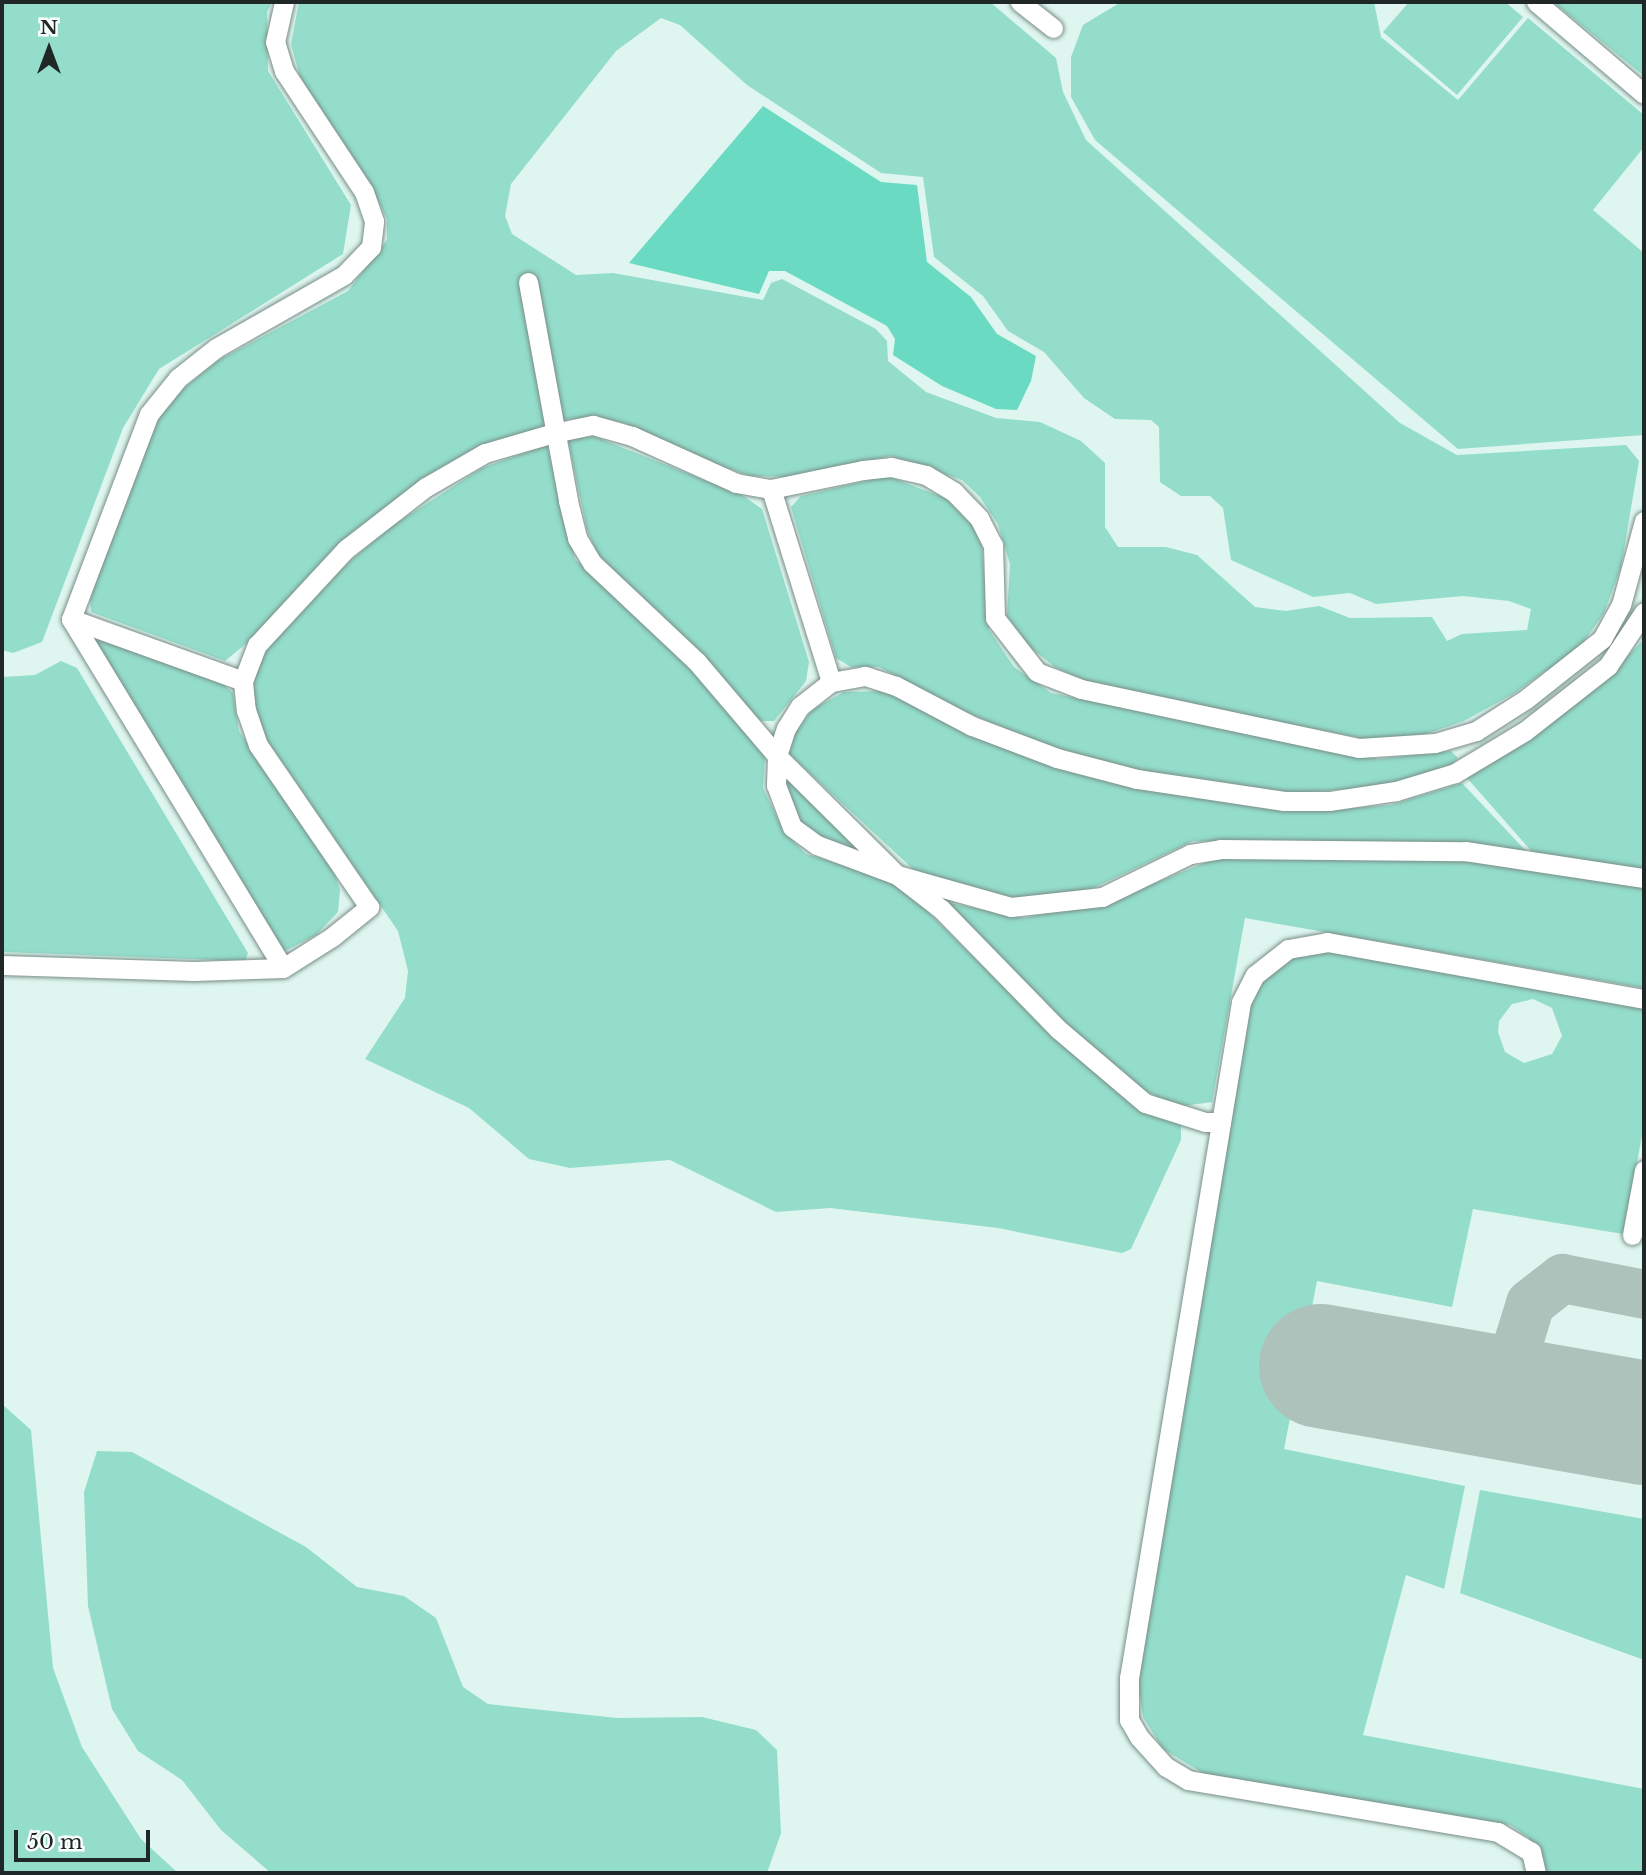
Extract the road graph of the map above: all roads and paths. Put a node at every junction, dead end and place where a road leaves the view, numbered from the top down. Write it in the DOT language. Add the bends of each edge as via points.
graph roads {
  1 [pos="284,2"];
  2 [pos="1020,2"];
  3 [pos="1536,2"];
  4 [pos="1053,28"];
  5 [pos="1644,94"];
  6 [pos="528,282"];
  7 [pos="554,433"];
  8 [pos="771,489"];
  9 [pos="1644,521"];
  10 [pos="1644,612"];
  11 [pos="71,619"];
  12 [pos="243,681"];
  13 [pos="831,682"];
  14 [pos="777,756"];
  15 [pos="897,875"];
  16 [pos="1644,878"];
  17 [pos="2,965"];
  18 [pos="283,968"];
  19 [pos="1644,999"];
  20 [pos="1222,1122"];
  21 [pos="1644,1170"];
  22 [pos="1632,1235"];
  23 [pos="1536,1873"];
  1 -- 11 [label="street" via="275,42 284,71 364,192 374,221 371,247 344,275 216,348 178,378 149,414"];
  2 -- 4 [label="street"];
  3 -- 5 [label="street"];
  6 -- 7 [label="street"];
  7 -- 8 [label="street" via="593,425 632,436 736,483"];
  7 -- 12 [label="street" via="485,453 426,488 346,549 257,645"];
  7 -- 14 [label="street" via="577,538 592,563 689,655"];
  8 -- 9 [label="street" via="891,467 926,475 954,492 979,518 993,545 995,618 1037,672 1081,688 1359,748 1423,745 1476,732 1527,699 1602,639 1621,605"];
  8 -- 13 [label="street"];
  10 -- 13 [label="street" via="1608,666 1525,731 1455,773 1396,791 1329,801 1284,801 1137,779 1057,758 972,726 896,686 865,676"];
  11 -- 12 [label="street"];
  11 -- 18 [label="street"];
  12 -- 18 [label="street" via="246,711 258,745 369,906"];
  13 -- 14 [label="street" via="800,706"];
  14 -- 15 [label="street"];
  14 -- 15 [label="street" via="776,785 792,827 817,845"];
  15 -- 16 [label="street" via="1011,908 1102,897 1190,854 1220,849 1465,851"];
  15 -- 20 [label="street" via="941,909 1058,1029 1145,1103 1205,1122"];
  17 -- 18 [label="street" via="194,971"];
  19 -- 20 [label="street" via="1327,942 1288,949 1255,975 1241,1002"];
  20 -- 23 [label="street" via="1129,1678 1129,1720 1150,1751 1188,1780 1498,1832 1531,1852"];
  21 -- 22 [label="street"];
}
